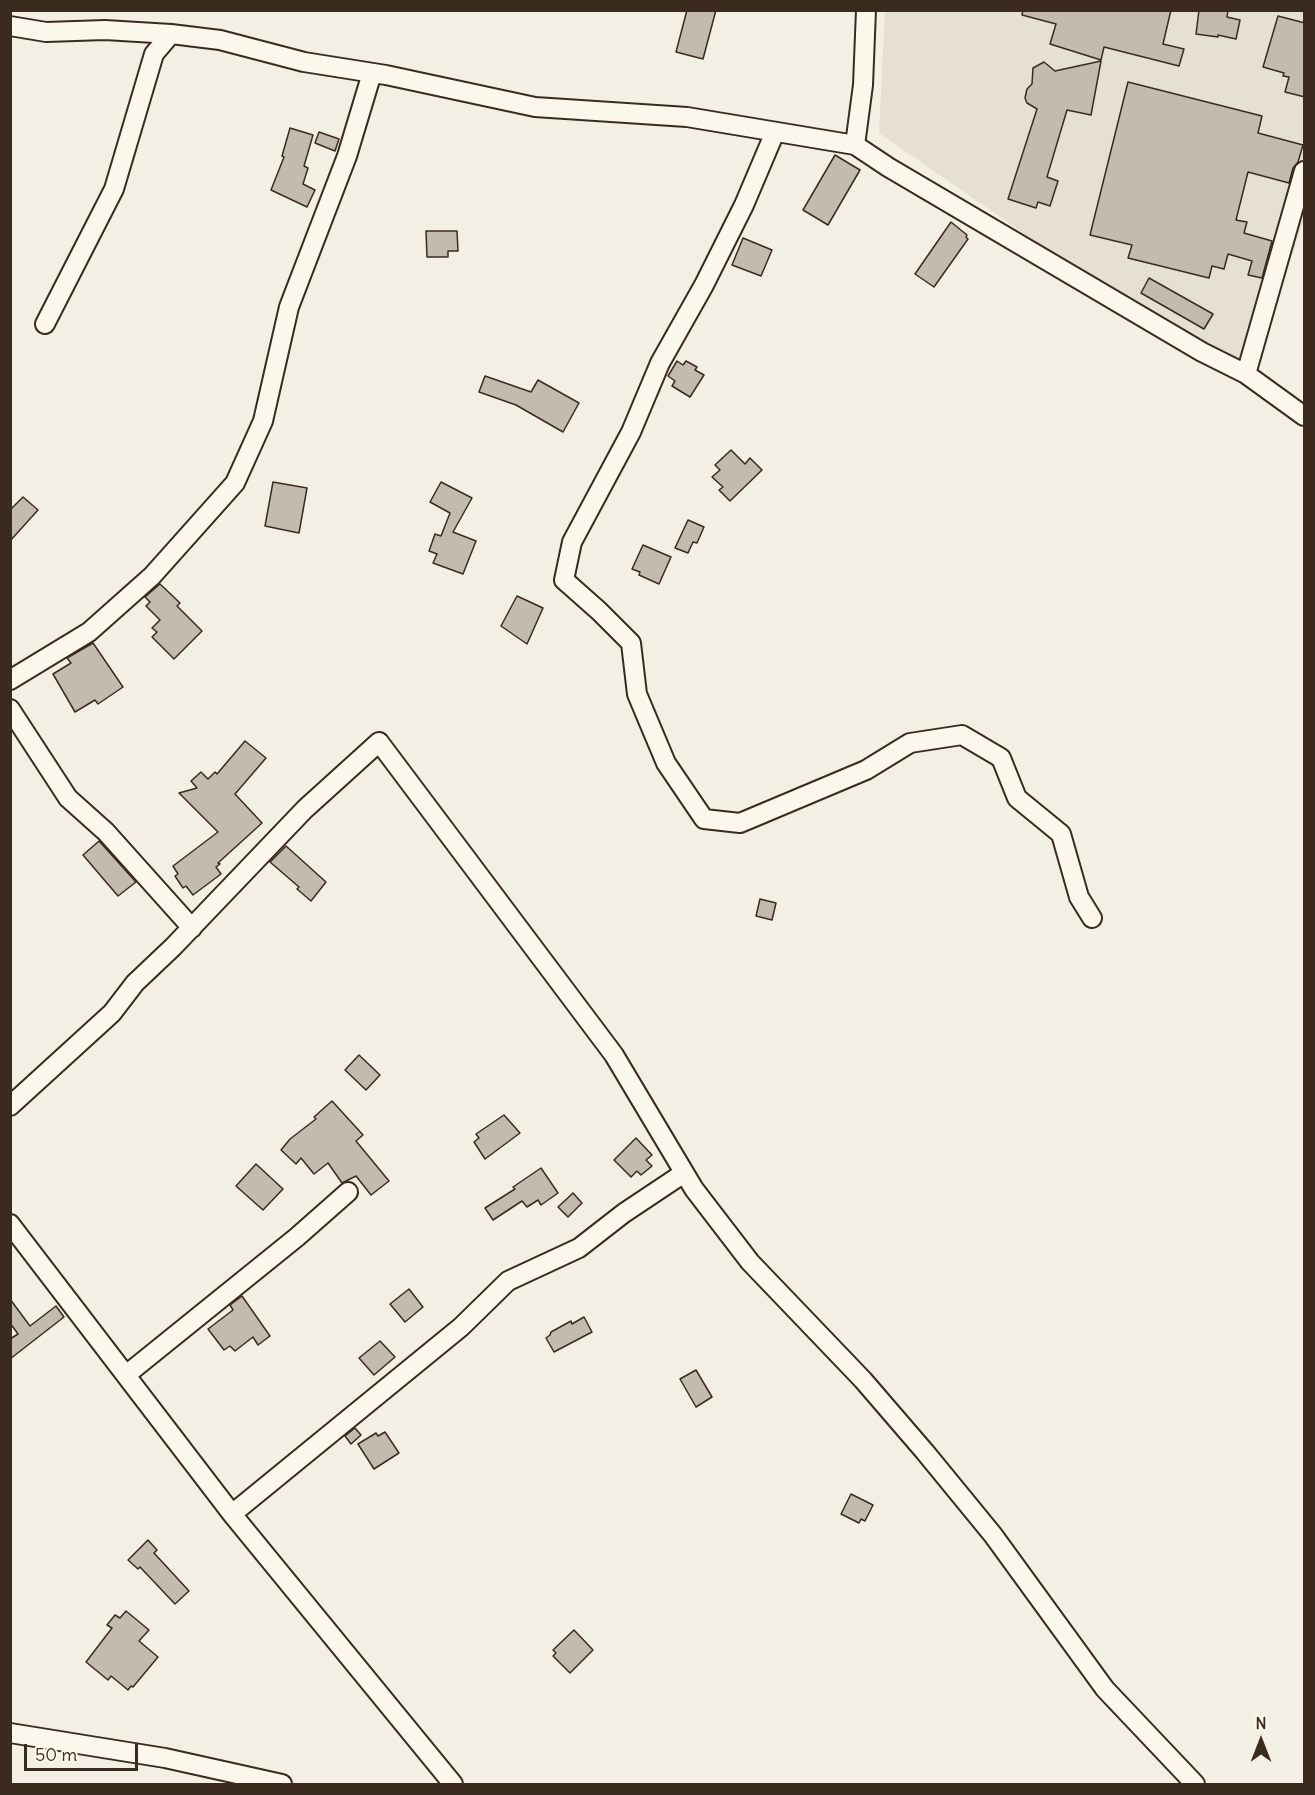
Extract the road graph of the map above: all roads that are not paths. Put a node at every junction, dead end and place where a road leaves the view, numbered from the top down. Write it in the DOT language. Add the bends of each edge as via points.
graph roads {
  1 [pos="866,10"];
  2 [pos="10,26"];
  3 [pos="171,34"];
  4 [pos="372,73"];
  5 [pos="775,132"];
  6 [pos="855,145"];
  7 [pos="1305,171"];
  8 [pos="45,324"];
  9 [pos="1246,374"];
  10 [pos="1305,416"];
  11 [pos="10,680"];
  12 [pos="10,709"];
  13 [pos="1092,918"];
  14 [pos="192,928"];
  15 [pos="10,1106"];
  16 [pos="684,1173"];
  17 [pos="348,1192"];
  18 [pos="10,1224"];
  19 [pos="126,1376"];
  20 [pos="232,1514"];
  21 [pos="10,1733"];
  22 [pos="282,1785"];
  23 [pos="453,1785"];
  24 [pos="1195,1785"];
  1 -- 6 [label="street" via="863,85"];
  2 -- 3 [label="street" via="46,32"];
  3 -- 4 [label="street" via="220,40 304,62"];
  3 -- 8 [label="street" via="154,54 114,189"];
  4 -- 5 [label="street" via="535,107 687,117"];
  4 -- 11 [label="street" via="347,156 289,307 263,421 235,483 152,576 88,632"];
  5 -- 6 [label="street"];
  5 -- 13 [label="street" via="729,235 660,363 631,432 572,542 564,580 631,642 637,694 666,763 704,819 740,823 866,770 910,743 962,735 1001,758 1017,798 1061,834 1079,897"];
  6 -- 9 [label="street" via="1102,294"];
  7 -- 9 [label="street"];
  9 -- 10 [label="street"];
  12 -- 14 [label="street" via="68,798 106,832"];
  14 -- 15 [label="street" via="135,983 112,1013"];
  14 -- 16 [label="street" via="305,809 380,742 614,1055"];
  16 -- 20 [label="street" via="579,1248 508,1281 461,1327"];
  16 -- 24 [label="street" via="750,1262 863,1380 993,1535 1105,1689"];
  17 -- 19 [label="street"];
  18 -- 19 [label="street"];
  19 -- 20 [label="street"];
  20 -- 23 [label="street"];
  21 -- 22 [label="street" via="165,1758"];
}
